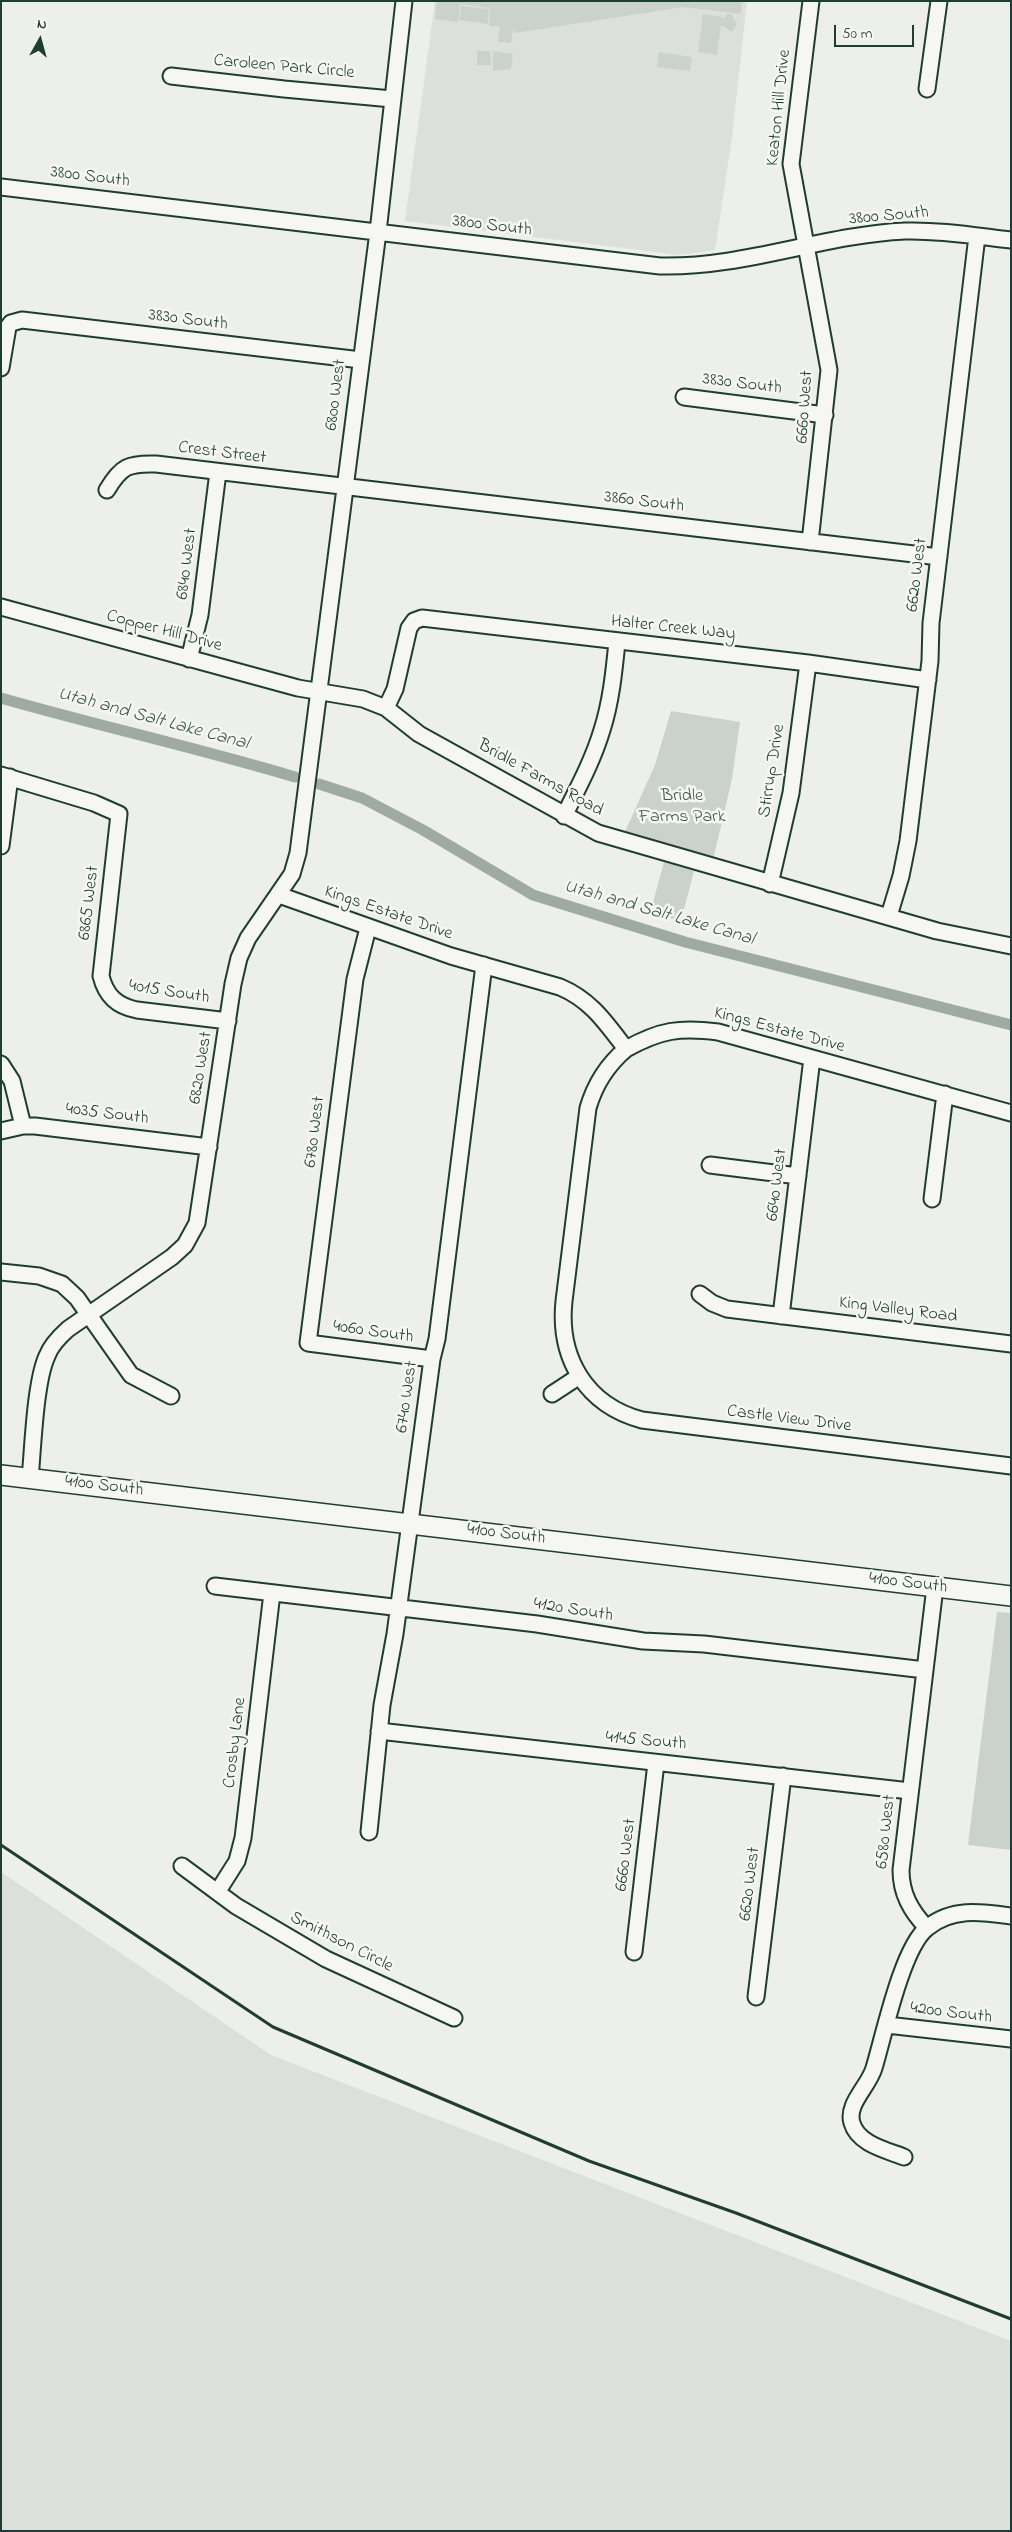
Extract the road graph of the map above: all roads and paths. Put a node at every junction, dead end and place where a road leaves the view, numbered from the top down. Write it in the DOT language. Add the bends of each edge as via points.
graph roads {
  1 [pos="404,1"];
  2 [pos="811,1"];
  3 [pos="939,1"];
  4 [pos="171,76"];
  5 [pos="927,89"];
  6 [pos="392,99"];
  7 [pos="1,187"];
  8 [pos="378,232"];
  9 [pos="977,236"];
  10 [pos="1011,240"];
  11 [pos="805,247"];
  12 [pos="361,360"];
  13 [pos="1,368"];
  14 [pos="684,397"];
  15 [pos="825,415"];
  16 [pos="218,472"];
  17 [pos="345,486"];
  18 [pos="107,490"];
  19 [pos="810,542"];
  20 [pos="938,557"];
  21 [pos="1,607"];
  22 [pos="617,642"];
  23 [pos="189,658"];
  24 [pos="808,662"];
  25 [pos="928,680"];
  26 [pos="318,692"];
  27 [pos="386,708"];
  28 [pos="5,776"];
  29 [pos="306,792"];
  30 [pos="564,816"];
  31 [pos="1,846"];
  32 [pos="770,884"];
  33 [pos="278,895"];
  34 [pos="889,916"];
  35 [pos="368,928"];
  36 [pos="1011,946"];
  37 [pos="484,966"];
  38 [pos="108,994"];
  39 [pos="228,1021"];
  40 [pos="626,1049"];
  41 [pos="812,1058"];
  42 [pos="1,1064"];
  43 [pos="944,1094"];
  44 [pos="1011,1113"];
  45 [pos="23,1126"];
  46 [pos="1,1131"];
  47 [pos="209,1147"];
  48 [pos="710,1165"];
  49 [pos="798,1176"];
  50 [pos="932,1199"];
  51 [pos="1,1272"];
  52 [pos="700,1294"];
  53 [pos="88,1315"];
  54 [pos="781,1316"];
  55 [pos="308,1343"];
  56 [pos="1011,1344"];
  57 [pos="432,1359"];
  58 [pos="578,1377"];
  59 [pos="552,1394"];
  60 [pos="171,1396"];
  61 [pos="1011,1466"];
  62 [pos="1,1475"];
  63 [pos="30,1478"];
  64 [pos="409,1524"];
  65 [pos="215,1586"];
  66 [pos="935,1587"];
  67 [pos="272,1593"];
  68 [pos="1011,1596"];
  69 [pos="398,1607"];
  70 [pos="925,1670"];
  71 [pos="379,1731"];
  72 [pos="656,1763"];
  73 [pos="783,1776"];
  74 [pos="910,1791"];
  75 [pos="368,1832"];
  76 [pos="182,1866"];
  77 [pos="218,1891"];
  78 [pos="1011,1916"];
  79 [pos="927,1928"];
  80 [pos="634,1952"];
  81 [pos="756,1997"];
  82 [pos="454,2018"];
  83 [pos="887,2025"];
  84 [pos="1011,2039"];
  85 [pos="904,2157"];
  1 -- 6 [label="street, 6800 West"];
  2 -- 11 [label="street, Keaton Hill Drive" via="791,164"];
  3 -- 5 [label="street"];
  4 -- 6 [label="street, Caroleen Park Circle"];
  6 -- 8 [label="street, 6800 West"];
  7 -- 8 [label="street, 3800 South"];
  8 -- 11 [label="street, 3800 South" via="669,266 708,265"];
  8 -- 12 [label="street, 6800 West"];
  9 -- 10 [label="street, 3800 South"];
  9 -- 11 [label="street, 3800 South" via="904,231"];
  9 -- 20 [label="street, 6620 West"];
  11 -- 15 [label="street, 6660 West" via="828,370"];
  12 -- 13 [label="street, 3830 South" via="27,320 11,323 5,337"];
  12 -- 17 [label="street, 6800 West"];
  14 -- 15 [label="street, 3830 South"];
  15 -- 19 [label="street, 6660 West"];
  16 -- 17 [label="street, Crest Street"];
  16 -- 18 [label="street, Crest Street" via="156,464 133,465 119,472"];
  16 -- 23 [label="street, 6840 West" via="200,619"];
  17 -- 19 [label="street, 3860 South"];
  17 -- 26 [label="street, 6800 West"];
  19 -- 20 [label="street, 3860 South"];
  20 -- 25 [label="street, 6620 West"];
  21 -- 23 [label="street, Copper Hill Drive"];
  22 -- 24 [label="street, Halter Creek Way"];
  22 -- 27 [label="street, Halter Creek Way" via="427,618 414,621 408,633 394,694"];
  22 -- 30 [label="street" via="603,728 588,769"];
  23 -- 26 [label="street, Copper Hill Drive"];
  24 -- 25 [label="street, Halter Creek Way"];
  24 -- 32 [label="street, Stirrup Drive" via="791,794"];
  25 -- 34 [label="street, 6620 West" via="907,853"];
  26 -- 27 [label="street, Bridle Farms Road" via="363,698"];
  26 -- 29 [label="street, 6800 West"];
  27 -- 30 [label="street, Bridle Farms Road" via="419,734"];
  28 -- 31 [label="street"];
  28 -- 38 [label="street, 6865 West" via="94,803 119,814 101,976"];
  29 -- 33 [label="street, 6820 West" via="298,853 292,874"];
  30 -- 32 [label="street, Bridle Farms Road" via="608,836"];
  32 -- 34 [label="street, Bridle Farms Road"];
  33 -- 35 [label="street, Kings Estate Drive"];
  33 -- 39 [label="street, 6820 West" via="255,927 239,958"];
  34 -- 36 [label="street, Bridle Farms Road" via="957,936"];
  35 -- 37 [label="street, Kings Estate Drive"];
  35 -- 55 [label="street, 6780 West" via="355,979"];
  37 -- 40 [label="street, Kings Estate Drive" via="553,984 577,994 600,1013"];
  37 -- 57 [label="street, 6740 West"];
  38 -- 39 [label="street, 4015 South" via="124,1007"];
  39 -- 47 [label="street, 6820 West"];
  40 -- 41 [label="street, Kings Estate Drive" via="648,1037 692,1028"];
  40 -- 58 [label="street, Castle View Drive" via="598,1081 586,1118 563,1312 565,1344"];
  41 -- 43 [label="street, Kings Estate Drive"];
  41 -- 49 [label="street, 6640 West"];
  42 -- 45 [label="street" via="12,1081"];
  43 -- 44 [label="street, Kings Estate Drive"];
  43 -- 50 [label="street"];
  45 -- 46 [label="street, 4035 South"];
  45 -- 47 [label="street, 4035 South"];
  47 -- 53 [label="street, 6820 West" via="197,1223 185,1246"];
  48 -- 49 [label="street"];
  49 -- 54 [label="street, 6640 West"];
  51 -- 53 [label="street" via="39,1276 62,1284"];
  52 -- 54 [label="street, King Valley Road" via="727,1309"];
  53 -- 60 [label="street" via="131,1375"];
  53 -- 63 [label="street" via="68,1329 46,1357 40,1380"];
  54 -- 56 [label="street, King Valley Road"];
  55 -- 57 [label="street, 4060 South"];
  57 -- 64 [label="street, 6740 West"];
  58 -- 59 [label="street"];
  58 -- 61 [label="street, Castle View Drive" via="601,1401 620,1413 642,1420"];
  62 -- 63 [label="main road, 4100 South"];
  63 -- 64 [label="main road, 4100 South"];
  64 -- 66 [label="main road, 4100 South"];
  64 -- 69 [label="street, 6740 West"];
  65 -- 67 [label="street, 4120 South"];
  66 -- 68 [label="main road, 4100 South"];
  66 -- 70 [label="street, 6580 West"];
  67 -- 69 [label="street, 4120 South"];
  67 -- 77 [label="street, Crosby Lane" via="243,1838 237,1862"];
  69 -- 70 [label="street, 4120 South" via="643,1641 704,1644"];
  69 -- 71 [label="street, 6740 West"];
  70 -- 74 [label="street, 6580 West"];
  71 -- 72 [label="street, 4145 South"];
  71 -- 75 [label="street, 6740 West"];
  72 -- 73 [label="street, 4145 South"];
  72 -- 80 [label="street, 6660 West"];
  73 -- 74 [label="street, 4145 South"];
  73 -- 81 [label="street, 6620 West"];
  74 -- 79 [label="street, 6580 West" via="902,1886 911,1909"];
  76 -- 77 [label="street, Smithson Circle"];
  77 -- 82 [label="street, Smithson Circle" via="274,1930 326,1959"];
  78 -- 79 [label="street" via="964,1912 945,1917"];
  79 -- 83 [label="street" via="910,1951"];
  83 -- 84 [label="street, 4200 South"];
  83 -- 85 [label="street" via="870,2080 853,2105 851,2117 862,2138"];
}
